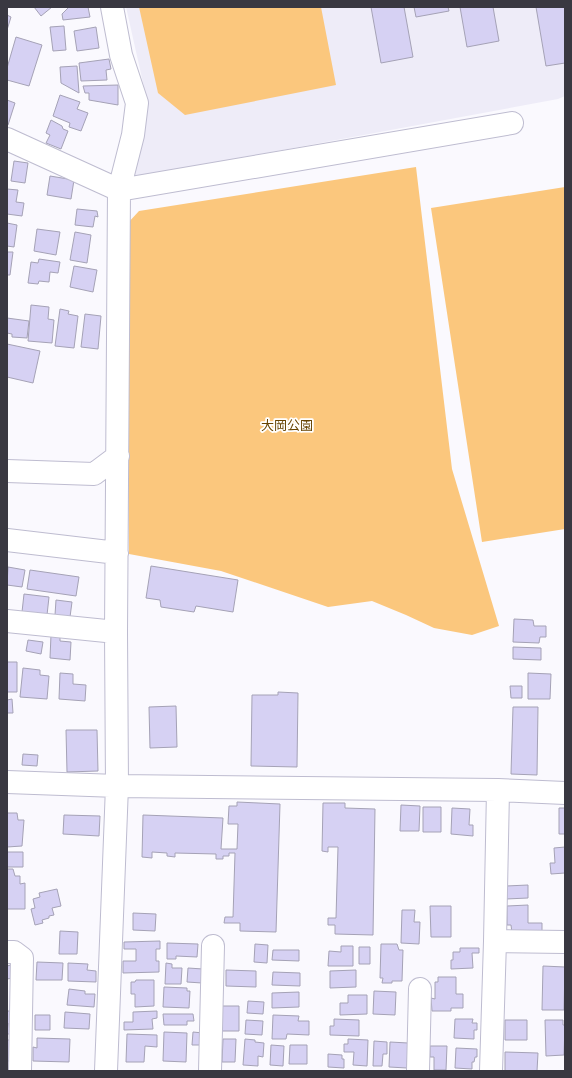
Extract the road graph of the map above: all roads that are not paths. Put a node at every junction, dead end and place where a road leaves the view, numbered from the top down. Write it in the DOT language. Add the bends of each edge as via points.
graph roads {
  1 [pos="112,7"];
  2 [pos="512,123"];
  3 [pos="7,139"];
  4 [pos="119,190"];
  5 [pos="118,456"];
  6 [pos="7,471"];
  7 [pos="7,540"];
  8 [pos="117,552"];
  9 [pos="7,621"];
  10 [pos="116,632"];
  11 [pos="7,782"];
  12 [pos="117,786"];
  13 [pos="498,790"];
  14 [pos="565,793"];
  15 [pos="496,941"];
  16 [pos="565,942"];
  17 [pos="213,946"];
  18 [pos="7,952"];
  19 [pos="420,990"];
  20 [pos="20,1071"];
  21 [pos="106,1071"];
  22 [pos="210,1071"];
  23 [pos="418,1071"];
  24 [pos="491,1071"];
  1 -- 4 [label="street" via="121,55 137,103 133,135"];
  2 -- 4 [label="street"];
  3 -- 4 [label="street"];
  4 -- 5 [label="street"];
  5 -- 6 [label="street" via="94,474"];
  5 -- 8 [label="street"];
  7 -- 8 [label="street"];
  8 -- 10 [label="street"];
  9 -- 10 [label="street"];
  10 -- 12 [label="street"];
  11 -- 12 [label="street"];
  12 -- 13 [label="street"];
  12 -- 21 [label="street"];
  13 -- 14 [label="street"];
  13 -- 15 [label="street"];
  15 -- 16 [label="street"];
  15 -- 24 [label="street"];
  17 -- 22 [label="street"];
  18 -- 20 [label="street" via="14,952 22,958"];
  19 -- 23 [label="street"];
}
